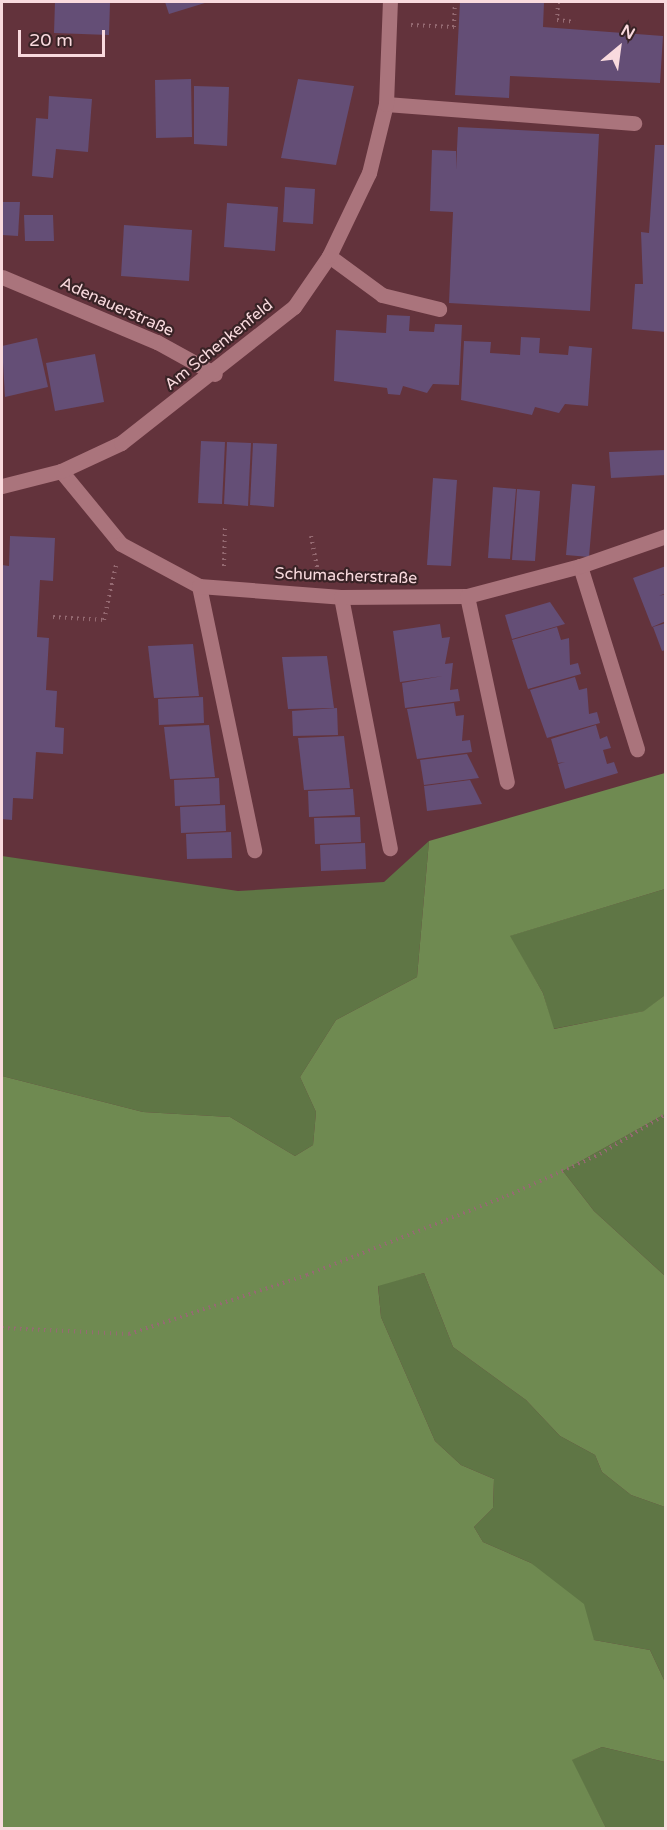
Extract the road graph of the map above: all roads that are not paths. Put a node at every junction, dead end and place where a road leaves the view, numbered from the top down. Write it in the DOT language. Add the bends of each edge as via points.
graph roads {
  1 [pos="390,2"];
  2 [pos="386,104"];
  3 [pos="634,123"];
  4 [pos="329,256"];
  5 [pos="2,277"];
  6 [pos="439,309"];
  7 [pos="215,374"];
  8 [pos="61,471"];
  9 [pos="2,486"];
  10 [pos="666,536"];
  11 [pos="580,566"];
  12 [pos="199,586"];
  13 [pos="467,596"];
  14 [pos="341,597"];
  15 [pos="637,749"];
  16 [pos="507,782"];
  17 [pos="390,848"];
  18 [pos="254,850"];
  1 -- 2 [label="street, Am Schenkenfeld"];
  2 -- 3 [label="street"];
  2 -- 4 [label="street, Am Schenkenfeld" via="369,174"];
  4 -- 6 [label="street" via="382,295"];
  4 -- 7 [label="street, Am Schenkenfeld" via="294,307"];
  5 -- 7 [label="street, Adenauerstraße" via="157,342"];
  7 -- 8 [label="street, Am Schenkenfeld" via="121,443"];
  8 -- 9 [label="street, Am Schenkenfeld"];
  8 -- 12 [label="street, Schumacherstraße" via="121,544"];
  10 -- 11 [label="street, Schumacherstraße"];
  11 -- 13 [label="street, Schumacherstraße"];
  11 -- 15 [label="street"];
  12 -- 14 [label="street, Schumacherstraße"];
  12 -- 18 [label="street"];
  13 -- 14 [label="street, Schumacherstraße"];
  13 -- 16 [label="street"];
  14 -- 17 [label="street"];
}
